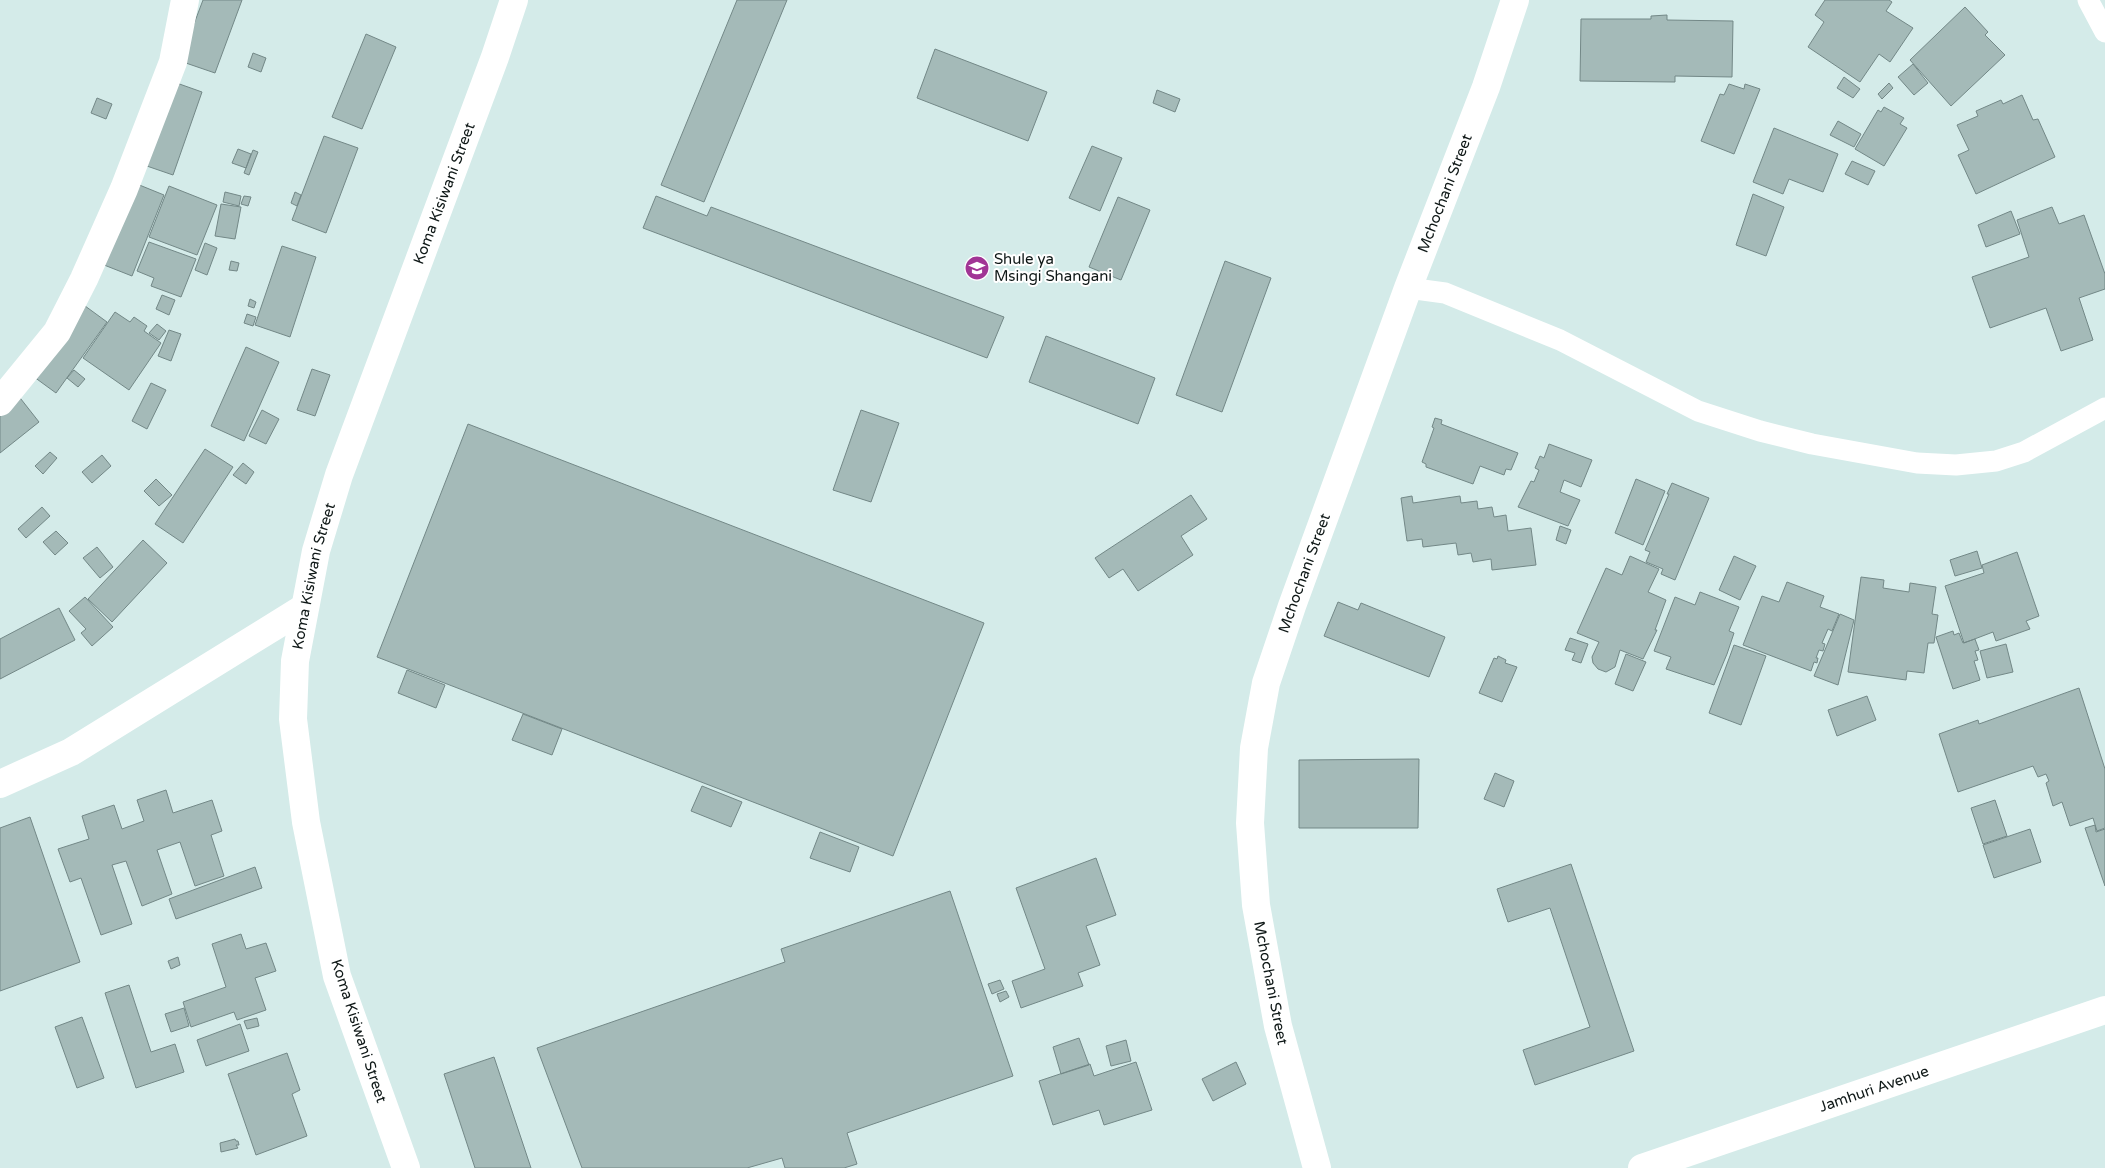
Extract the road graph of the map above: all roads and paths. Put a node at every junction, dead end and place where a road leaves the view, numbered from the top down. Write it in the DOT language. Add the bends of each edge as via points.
graph roads {
  1 [pos="185,0"];
  2 [pos="514,0"];
  3 [pos="1515,0"];
  4 [pos="2088,0"];
  5 [pos="2105,32"];
  6 [pos="1408,288"];
  7 [pos="0,402"];
  8 [pos="2105,408"];
  9 [pos="304,608"];
  10 [pos="0,784"];
  11 [pos="2105,1010"];
  12 [pos="406,1168"];
  13 [pos="1317,1168"];
  14 [pos="1642,1168"];
  1 -- 7 [label="street" via="173,62 124,189 84,280 57,332"];
  2 -- 9 [label="street, Koma Kisiwani Street" via="339,475 316,551"];
  3 -- 6 [label="street, Mchochani Street" via="1486,87"];
  4 -- 5 [label="lane"];
  6 -- 8 [label="lane" via="1445,293 1560,340 1698,411 1812,444 1917,463 1956,465 1996,461 2024,452"];
  6 -- 13 [label="street, Mchochani Street" via="1266,683 1254,748 1250,823 1256,905 1278,1026"];
  9 -- 10 [label="street" via="71,752"];
  9 -- 12 [label="street, Koma Kisiwani Street" via="295,661 293,719 306,822 337,976"];
  11 -- 14 [label="street, Jamhuri Avenue"];
}
